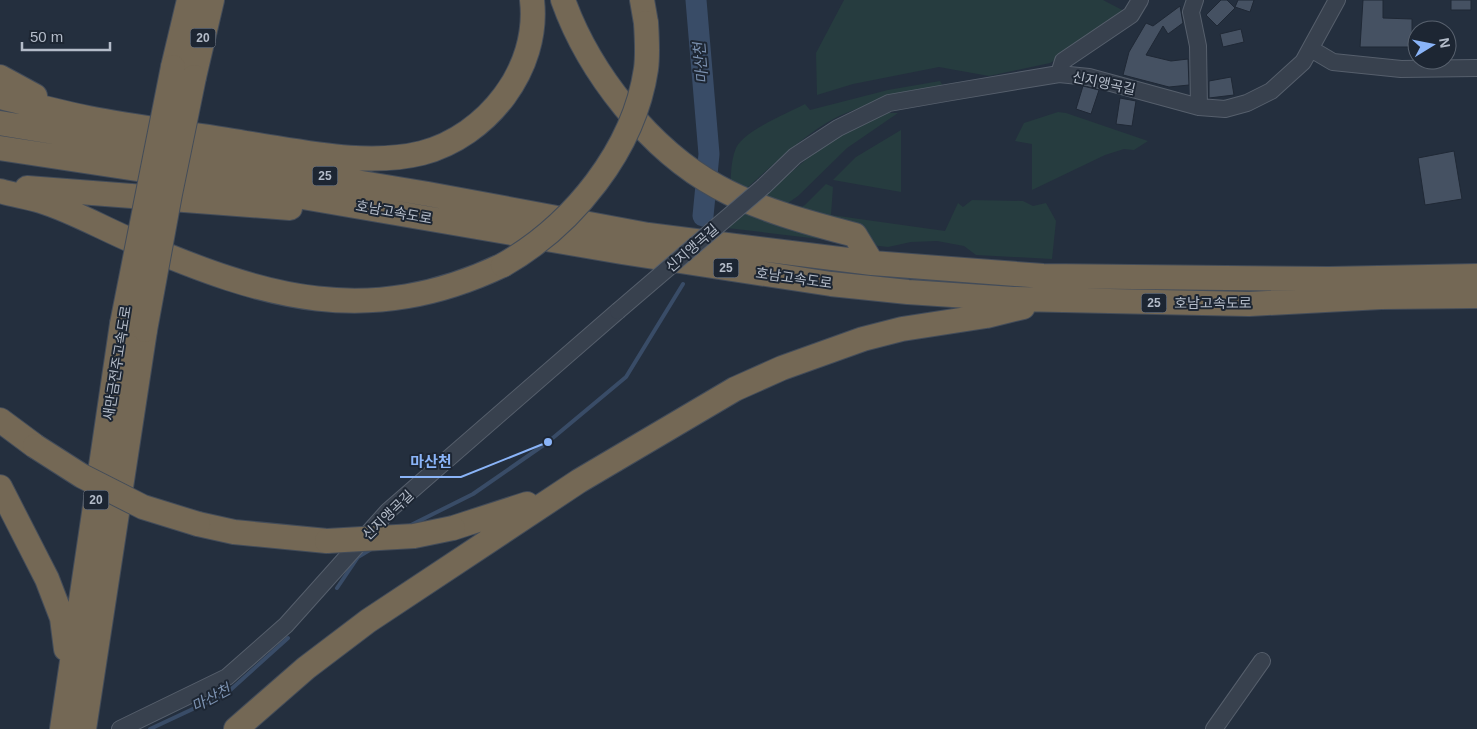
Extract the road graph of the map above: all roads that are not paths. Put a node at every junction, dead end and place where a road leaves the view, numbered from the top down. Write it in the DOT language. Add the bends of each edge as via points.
graph roads {
  1 [pos="189,0"];
  2 [pos="220,0"];
  3 [pos="532,0"];
  4 [pos="563,0"];
  5 [pos="642,0"];
  6 [pos="1140,0"];
  7 [pos="1195,0"];
  8 [pos="1338,0"];
  9 [pos="209,10"];
  10 [pos="1311,49"];
  11 [pos="1477,68"];
  12 [pos="1059,74"];
  13 [pos="0,77"];
  14 [pos="0,97"];
  15 [pos="1199,107"];
  16 [pos="88,118"];
  17 [pos="0,123"];
  18 [pos="0,148"];
  19 [pos="335,157"];
  20 [pos="0,186"];
  21 [pos="0,191"];
  22 [pos="766,197"];
  23 [pos="481,204"];
  24 [pos="435,220"];
  25 [pos="872,263"];
  26 [pos="1477,276"];
  27 [pos="1477,296"];
  28 [pos="1051,301"];
  29 [pos="0,420"];
  30 [pos="579,481"];
  31 [pos="0,488"];
  32 [pos="1262,661"];
  33 [pos="70,676"];
  34 [pos="62,729"];
  35 [pos="84,729"];
  36 [pos="120,729"];
  37 [pos="236,729"];
  38 [pos="1214,729"];
  1 -- 33 [label="highway, 새만금전주고속도로 / 20, bridge" via="122,324"];
  2 -- 9 [label="highway"];
  3 -- 19 [label="highway" via="531,31 525,54 509,90 484,119 445,145 421,153"];
  4 -- 22 [label="highway" via="585,50 612,92 642,126 674,157 718,187"];
  5 -- 21 [label="highway, bridge" via="646,23 646,68 641,91 630,124 599,179 566,215 520,256 454,286 361,302 297,297 189,265 41,201"];
  6 -- 12 [label="street" via="1131,15 1063,61"];
  7 -- 15 [label="street" via="1190,12 1198,46"];
  8 -- 10 [label="street, 신지앵곡길"];
  9 -- 35 [label="highway, 새만금전주고속도로 / 20, bridge" via="145,330"];
  10 -- 11 [label="street" via="1333,62 1401,69"];
  10 -- 15 [label="street, 신지앵곡길" via="1303,62 1271,91 1248,103 1225,110"];
  12 -- 15 [label="street, 신지앵곡길" via="1089,77"];
  12 -- 22 [label="street, 신지앵곡길" via="889,104 838,128 795,156"];
  13 -- 16 [label="highway" via="27,93"];
  14 -- 16 [label="highway"];
  16 -- 19 [label="highway"];
  17 -- 23 [label="highway, 호남고속도로 / 25"];
  18 -- 24 [label="highway, 호남고속도로 / 25" via="180,175"];
  19 -- 23 [label="highway"];
  20 -- 24 [label="highway"];
  22 -- 25 [label="highway" via="813,224 855,235"];
  22 -- 36 [label="street, 신지앵곡길, bridge" via="618,312 388,511 286,626 228,677"];
  23 -- 25 [label="highway, 호남고속도로 / 25" via="648,235"];
  24 -- 28 [label="highway, 호남고속도로 / 25" via="831,284"];
  25 -- 26 [label="highway, 호남고속도로 / 25" via="1043,276 1320,279"];
  27 -- 28 [label="highway, 호남고속도로 / 25" via="1249,304"];
  28 -- 30 [label="highway" via="986,316 902,329 863,339 782,368 735,389"];
  29 -- 30 [label="highway, bridge" via="82,476 143,507 234,532 327,541 414,536 518,509"];
  30 -- 37 [label="highway" via="368,621 306,668"];
  31 -- 33 [label="highway" via="27,536 62,618"];
  32 -- 38 [label="street"];
  33 -- 34 [label="highway, 새만금전주고속도로 / 20"];
}
